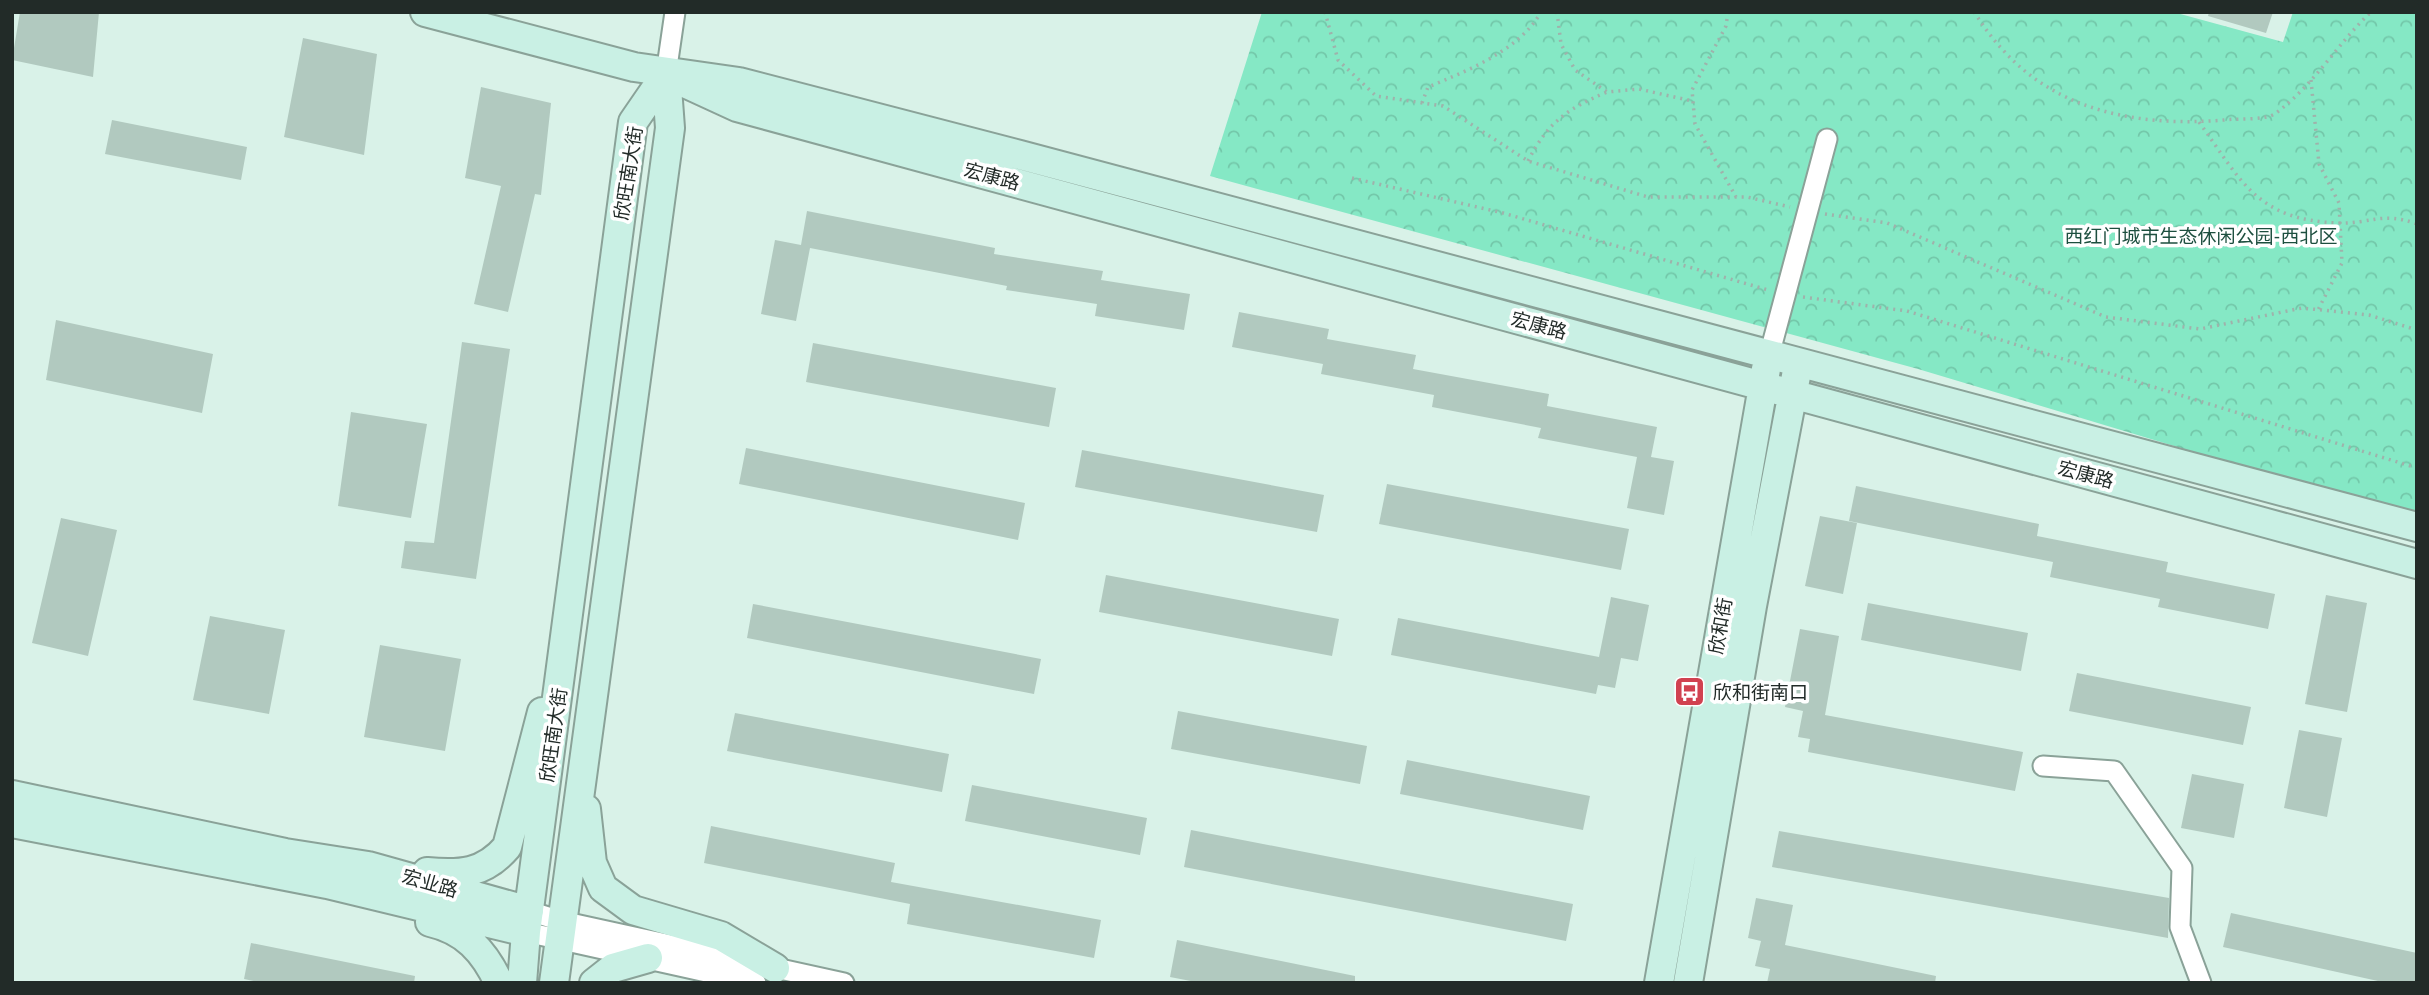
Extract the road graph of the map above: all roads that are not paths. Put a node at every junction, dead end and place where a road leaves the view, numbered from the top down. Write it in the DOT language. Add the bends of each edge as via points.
graph roads {
  1 [pos="425,12"];
  2 [pos="675,12"];
  3 [pos="666,74"];
  4 [pos="1826,139"];
  5 [pos="1770,352"];
  6 [pos="1800,361"];
  7 [pos="1762,385"];
  8 [pos="1792,394"];
  9 [pos="2417,527"];
  10 [pos="2417,564"];
  11 [pos="1724,599"];
  12 [pos="1752,606"];
  13 [pos="565,643"];
  14 [pos="2043,766"];
  15 [pos="581,773"];
  16 [pos="12,795"];
  17 [pos="12,823"];
  18 [pos="369,866"];
  19 [pos="327,884"];
  20 [pos="528,922"];
  21 [pos="559,931"];
  22 [pos="1666,942"];
  23 [pos="1694,947"];
  24 [pos="648,958"];
  25 [pos="774,976"];
  26 [pos="499,983"];
  27 [pos="522,983"];
  28 [pos="554,983"];
  29 [pos="594,983"];
  30 [pos="844,983"];
  31 [pos="1659,983"];
  32 [pos="1688,983"];
  33 [pos="2202,983"];
  1 -- 3 [label="main road, 宏康路"];
  2 -- 3 [label="street"];
  3 -- 5 [label="main road, 宏康路" via="739,82"];
  3 -- 7 [label="main road, 宏康路" via="737,107"];
  3 -- 13 [label="main road, 欣旺南大街" via="634,122"];
  3 -- 15 [label="main road, 欣旺南大街" via="670,128"];
  4 -- 5 [label="street"];
  5 -- 6 [label="main road, 宏康路"];
  5 -- 7 [label="main road, 欣和街"];
  6 -- 8 [label="main road, 欣和街"];
  6 -- 9 [label="main road, 宏康路"];
  7 -- 8 [label="main road, 宏康路"];
  7 -- 11 [label="main road, 欣和街"];
  8 -- 10 [label="main road, 宏康路"];
  8 -- 12 [label="main road, 欣和街"];
  11 -- 12 [label="main road" via="1730,586 1739,585 1749,593"];
  11 -- 22 [label="main road, 欣和街"];
  12 -- 23 [label="main road, 欣和街"];
  13 -- 18 [label="main road" via="534,734 515,824 507,847 495,861 460,875"];
  13 -- 20 [label="main road, 欣旺南大街"];
  14 -- 33 [label="street" via="2113,771 2182,868 2180,928"];
  15 -- 21 [label="main road, 欣旺南大街"];
  15 -- 25 [label="main road" via="592,863 603,888 633,910 721,936"];
  16 -- 18 [label="main road, 宏业路" via="285,853"];
  17 -- 19 [label="main road, 宏业路"];
  18 -- 20 [label="main road, 宏业路"];
  19 -- 20 [label="main road, 宏业路"];
  19 -- 26 [label="main road" via="371,908 446,926 466,937 485,955"];
  20 -- 21 [label="street, 宏业路"];
  20 -- 27 [label="main road, 欣旺南大街"];
  21 -- 24 [label="street, 宏业路"];
  21 -- 25 [label="street, 宏业路"];
  21 -- 28 [label="main road, 欣旺南大街"];
  22 -- 23 [label="main road" via="1678,960 1685,960"];
  22 -- 31 [label="main road, 欣和街"];
  23 -- 32 [label="main road, 欣和街"];
  24 -- 25 [label="street, 宏业路"];
  24 -- 29 [label="main road" via="613,968"];
  25 -- 30 [label="street, 宏业路"];
}
